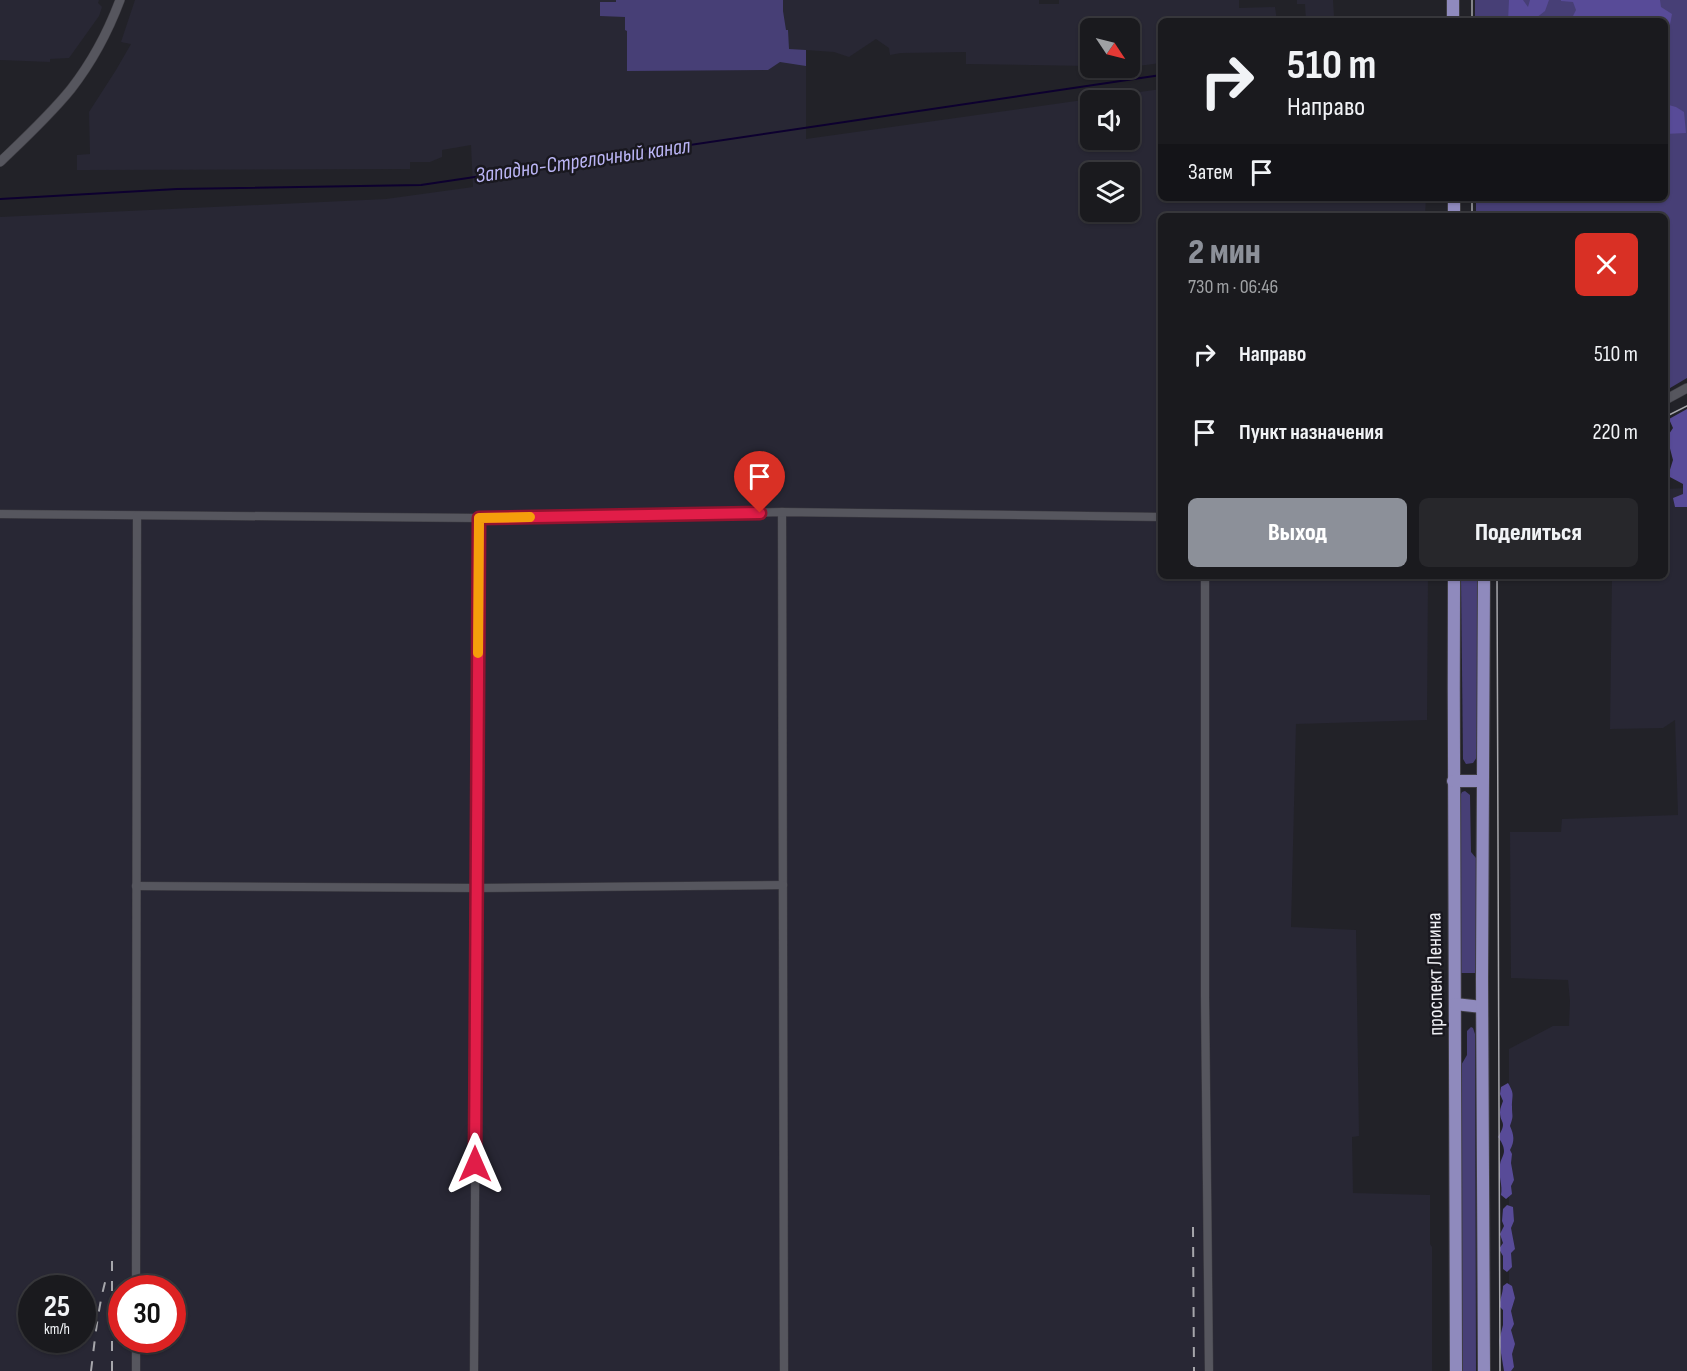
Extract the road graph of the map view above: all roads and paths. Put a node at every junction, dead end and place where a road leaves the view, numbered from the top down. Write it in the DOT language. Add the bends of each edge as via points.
graph roads {
  1 [pos="120,0"];
  2 [pos="1453,0"];
  3 [pos="1454,18"];
  4 [pos="0,162"];
  5 [pos="1687,388"];
  6 [pos="1668,398"];
  7 [pos="782,512"];
  8 [pos="0,514"];
  9 [pos="137,516"];
  10 [pos="1158,517"];
  11 [pos="479,518"];
  12 [pos="1205,579"];
  13 [pos="1454,579"];
  14 [pos="1484,579"];
  15 [pos="1453,781"];
  16 [pos="1482,781"];
  17 [pos="783,885"];
  18 [pos="136,886"];
  19 [pos="477,888"];
  20 [pos="1455,1004"];
  21 [pos="1482,1007"];
  22 [pos="136,1275"];
  23 [pos="136,1353"];
  24 [pos="136,1371"];
  25 [pos="474,1371"];
  26 [pos="784,1371"];
  27 [pos="1209,1371"];
  28 [pos="1456,1371"];
  29 [pos="1484,1371"];
  1 -- 4 [label="street" via="103,40 71,89"];
  2 -- 3 [label="main road"];
  5 -- 6 [label="street"];
  7 -- 10 [label="street"];
  7 -- 11 [label="street"];
  7 -- 17 [label="street"];
  8 -- 9 [label="street"];
  9 -- 11 [label="street"];
  9 -- 18 [label="street"];
  11 -- 19 [label="street"];
  12 -- 27 [label="street"];
  13 -- 15 [label="main road, проспект Ленина"];
  14 -- 16 [label="main road"];
  15 -- 16 [label="main road"];
  15 -- 20 [label="main road, проспект Ленина"];
  16 -- 21 [label="main road"];
  17 -- 19 [label="street"];
  17 -- 26 [label="street"];
  18 -- 19 [label="street"];
  18 -- 22 [label="street"];
  19 -- 25 [label="street"];
  20 -- 21 [label="main road"];
  20 -- 28 [label="main road, проспект Ленина"];
  21 -- 29 [label="main road"];
  23 -- 24 [label="street"];
}
